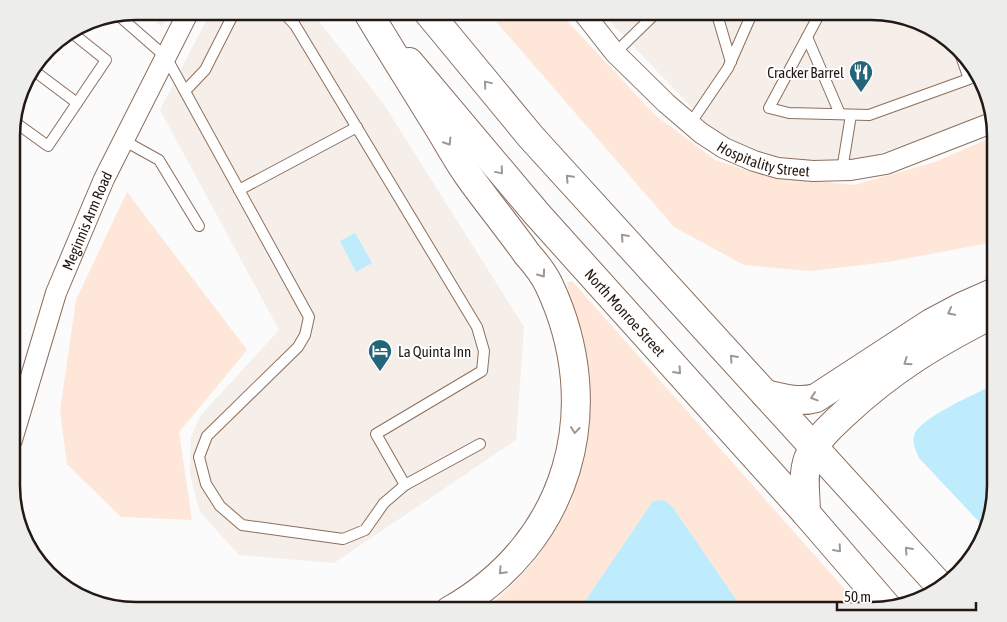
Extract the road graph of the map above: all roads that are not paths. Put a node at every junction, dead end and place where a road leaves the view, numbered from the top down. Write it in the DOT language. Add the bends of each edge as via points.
graph roads {
  1 [pos="184,20"];
  2 [pos="230,20"];
  3 [pos="291,20"];
  4 [pos="374,20"];
  5 [pos="375,20"];
  6 [pos="434,20"];
  7 [pos="589,20"];
  8 [pos="649,20"];
  9 [pos="719,20"];
  10 [pos="749,20"];
  11 [pos="816,20"];
  12 [pos="125,21"];
  13 [pos="77,37"];
  14 [pos="807,37"];
  15 [pos="615,53"];
  16 [pos="166,56"];
  17 [pos="731,62"];
  18 [pos="966,71"];
  19 [pos="39,74"];
  20 [pos="185,91"];
  21 [pos="77,103"];
  22 [pos="840,114"];
  23 [pos="851,115"];
  24 [pos="690,124"];
  25 [pos="986,125"];
  26 [pos="21,126"];
  27 [pos="357,127"];
  28 [pos="123,140"];
  29 [pos="842,170"];
  30 [pos="239,190"];
  31 [pos="199,226"];
  32 [pos="987,296"];
  33 [pos="987,318"];
  34 [pos="766,394"];
  35 [pos="20,413"];
  36 [pos="480,444"];
  37 [pos="814,447"];
  38 [pos="404,485"];
  39 [pos="806,513"];
  40 [pos="936,581"];
  41 [pos="882,601"];
  42 [pos="465,602"];
  1 -- 16 [label="street, Meginnis Arm Road"];
  2 -- 20 [label="lane" via="205,70"];
  3 -- 27 [label="lane"];
  4 -- 42 [label="main road, one-way" via="468,174 548,283 572,347 577,402 567,471 539,528 496,578"];
  5 -- 39 [label="main road, North Monroe Street, one-way" via="537,214"];
  34 -- 6 [label="main road, one-way" via="531,137"];
  7 -- 15 [label="street, Hospitality Street"];
  8 -- 15 [label="lane"];
  9 -- 17 [label="lane"];
  10 -- 17 [label="lane"];
  11 -- 14 [label="lane"];
  12 -- 16 [label="lane"];
  13 -- 21 [label="lane" via="106,60"];
  14 -- 22 [label="lane"];
  14 -- 22 [label="lane" via="769,108 789,113"];
  15 -- 24 [label="street, Hospitality Street"];
  16 -- 20 [label="lane"];
  16 -- 28 [label="street, Meginnis Arm Road"];
  17 -- 24 [label="lane"];
  18 -- 23 [label="lane" via="969,79 869,115"];
  19 -- 21 [label="lane"];
  20 -- 30 [label="lane"];
  21 -- 26 [label="lane" via="48,146"];
  22 -- 23 [label="lane"];
  23 -- 29 [label="lane"];
  24 -- 29 [label="street, Hospitality Street" via="724,148 754,161 778,168"];
  25 -- 29 [label="street, Hospitality Street" via="886,164"];
  27 -- 30 [label="lane"];
  27 -- 38 [label="lane" via="477,327 484,351 482,371 376,434"];
  28 -- 31 [label="lane" via="159,160"];
  28 -- 35 [label="street, Meginnis Arm Road" via="56,293"];
  30 -- 38 [label="lane" via="310,317 298,347 208,436 199,457 206,484 220,506 242,526 343,539 365,530 384,503"];
  32 -- 34 [label="main road, one-way" via="931,323 816,398 796,400"];
  33 -- 37 [label="main road, one-way" via="902,365 860,399"];
  34 -- 37 [label="main road"];
  36 -- 38 [label="lane"];
  37 -- 39 [label="main road" via="805,472"];
  40 -- 37 [label="main road, one-way"];
  39 -- 41 [label="main road, North Monroe Street, one-way"];
}
